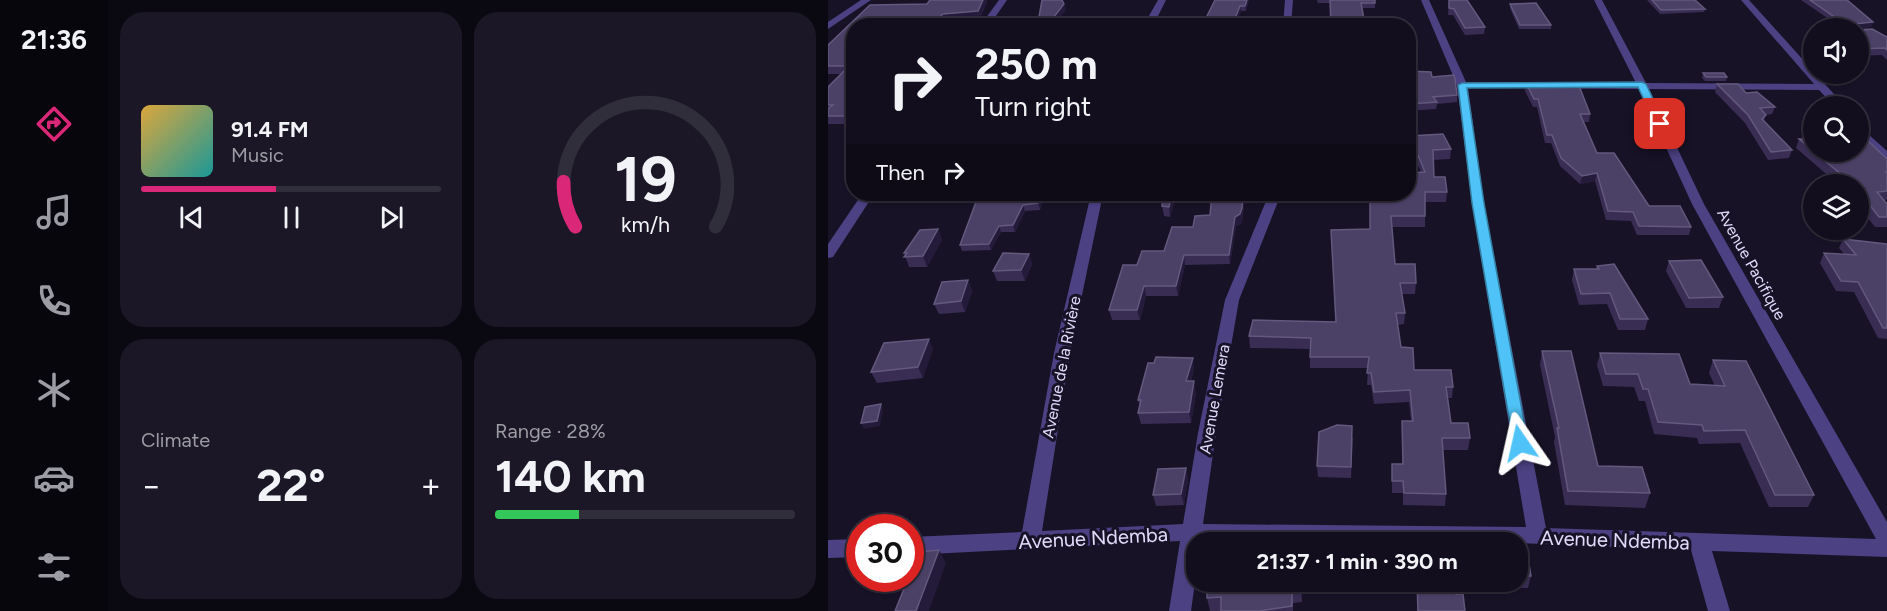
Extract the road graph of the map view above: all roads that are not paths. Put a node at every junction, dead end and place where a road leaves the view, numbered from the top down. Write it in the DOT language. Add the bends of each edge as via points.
graph roads {
  1 [pos="867,0"];
  2 [pos="1003,0"];
  3 [pos="1162,0"];
  4 [pos="1288,0"];
  5 [pos="1425,0"];
  6 [pos="1598,0"];
  7 [pos="1745,0"];
  8 [pos="990,18"];
  9 [pos="1152,18"];
  10 [pos="1287,18"];
  11 [pos="828,26"];
  12 [pos="1642,84"];
  13 [pos="1462,85"];
  14 [pos="1821,87"];
  15 [pos="1830,96"];
  16 [pos="1869,139"];
  17 [pos="1887,158"];
  18 [pos="863,201"];
  19 [pos="1095,201"];
  20 [pos="1272,201"];
  21 [pos="828,254"];
  22 [pos="1186,532"];
  23 [pos="1193,532"];
  24 [pos="1528,536"];
  25 [pos="1538,536"];
  26 [pos="1887,540"];
  27 [pos="1029,541"];
  28 [pos="1700,544"];
  29 [pos="924,545"];
  30 [pos="846,548"];
  31 [pos="1887,548"];
  32 [pos="828,549"];
  33 [pos="1186,575"];
  34 [pos="1180,611"];
  35 [pos="1719,611"];
  1 -- 11 [label="street"];
  2 -- 8 [label="street"];
  3 -- 9 [label="street"];
  4 -- 10 [label="street"];
  5 -- 13 [label="street"];
  6 -- 12 [label="street, Avenue Pacifique"];
  7 -- 14 [label="street"];
  12 -- 13 [label="street"];
  12 -- 14 [label="street"];
  12 -- 26 [label="street, Avenue Pacifique" via="1698,204"];
  13 -- 25 [label="street" via="1480,214"];
  14 -- 15 [label="street"];
  16 -- 17 [label="street"];
  18 -- 21 [label="street"];
  19 -- 27 [label="street, Avenue de la Rivière" via="1062,353"];
  20 -- 23 [label="street, Avenue Lemera" via="1232,300 1206,434"];
  22 -- 27 [label="street, Avenue Ndemba"];
  24 -- 25 [label="street, Avenue Ndemba"];
  25 -- 28 [label="street, Avenue Ndemba"];
  27 -- 29 [label="street, Avenue Ndemba"];
  28 -- 31 [label="street, Avenue Ndemba"];
  28 -- 35 [label="street"];
  30 -- 32 [label="street"];
  33 -- 34 [label="street, Avenue Lemera"];
}
